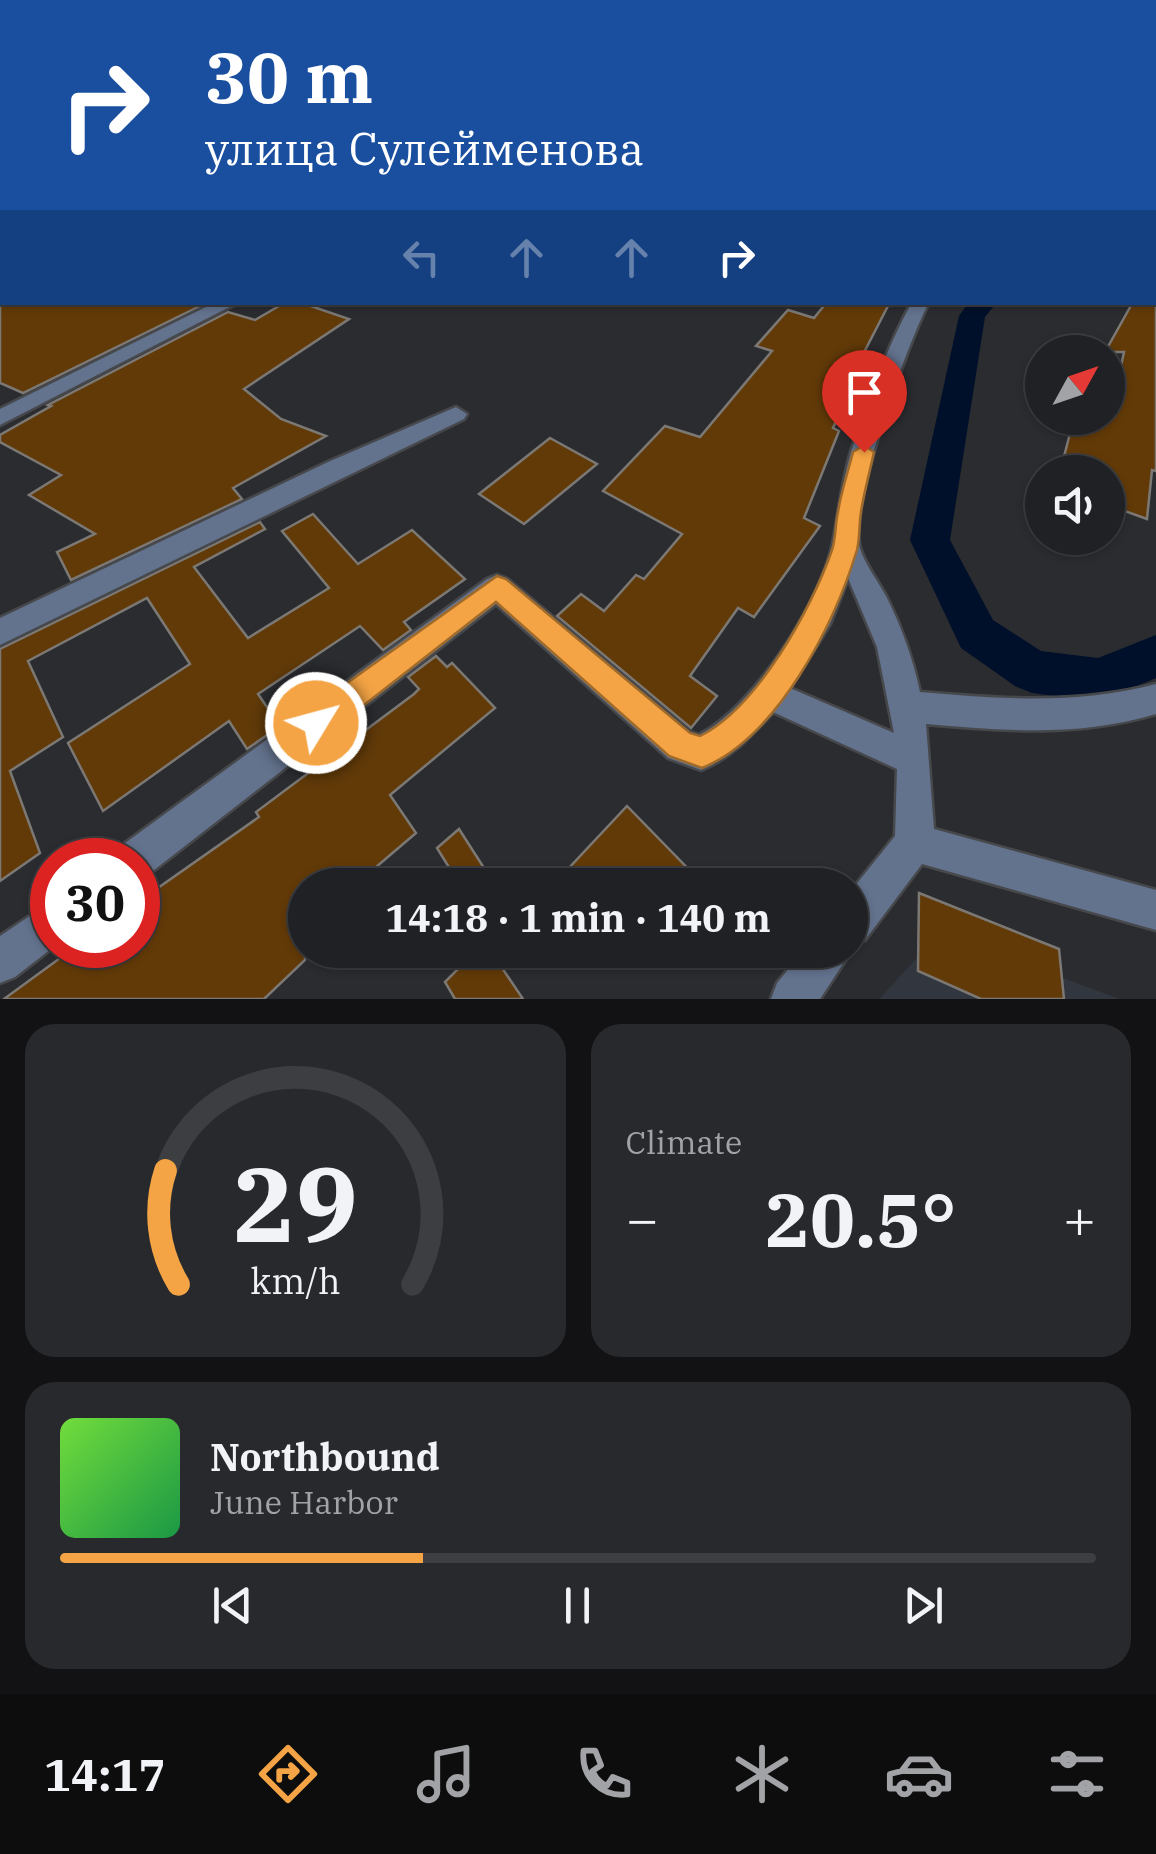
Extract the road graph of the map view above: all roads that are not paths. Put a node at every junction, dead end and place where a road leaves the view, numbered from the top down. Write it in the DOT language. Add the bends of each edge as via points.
graph roads {
  1 [pos="225,305"];
  2 [pos="919,305"];
  3 [pos="456,414"];
  4 [pos="0,418"];
  5 [pos="846,545"];
  6 [pos="0,632"];
  7 [pos="768,694"];
  8 [pos="1156,699"];
  9 [pos="906,706"];
  10 [pos="912,758"];
  11 [pos="160,841"];
  12 [pos="914,843"];
  13 [pos="868,902"];
  14 [pos="1156,910"];
  15 [pos="30,939"];
  16 [pos="0,962"];
  17 [pos="816,968"];
  18 [pos="792,999"];
  1 -- 4 [label="street"];
  2 -- 5 [label="street" via="864,452"];
  3 -- 6 [label="street"];
  5 -- 7 [label="street" via="820,615"];
  5 -- 9 [label="street" via="885,626"];
  7 -- 10 [label="street"];
  7 -- 11 [label="street" via="723,741 702,752 680,746 497,586"];
  8 -- 9 [label="street" via="1075,717"];
  9 -- 10 [label="street"];
  10 -- 12 [label="street" via="918,800"];
  12 -- 13 [label="street"];
  12 -- 14 [label="street"];
  15 -- 16 [label="street"];
  17 -- 18 [label="street"];
}
